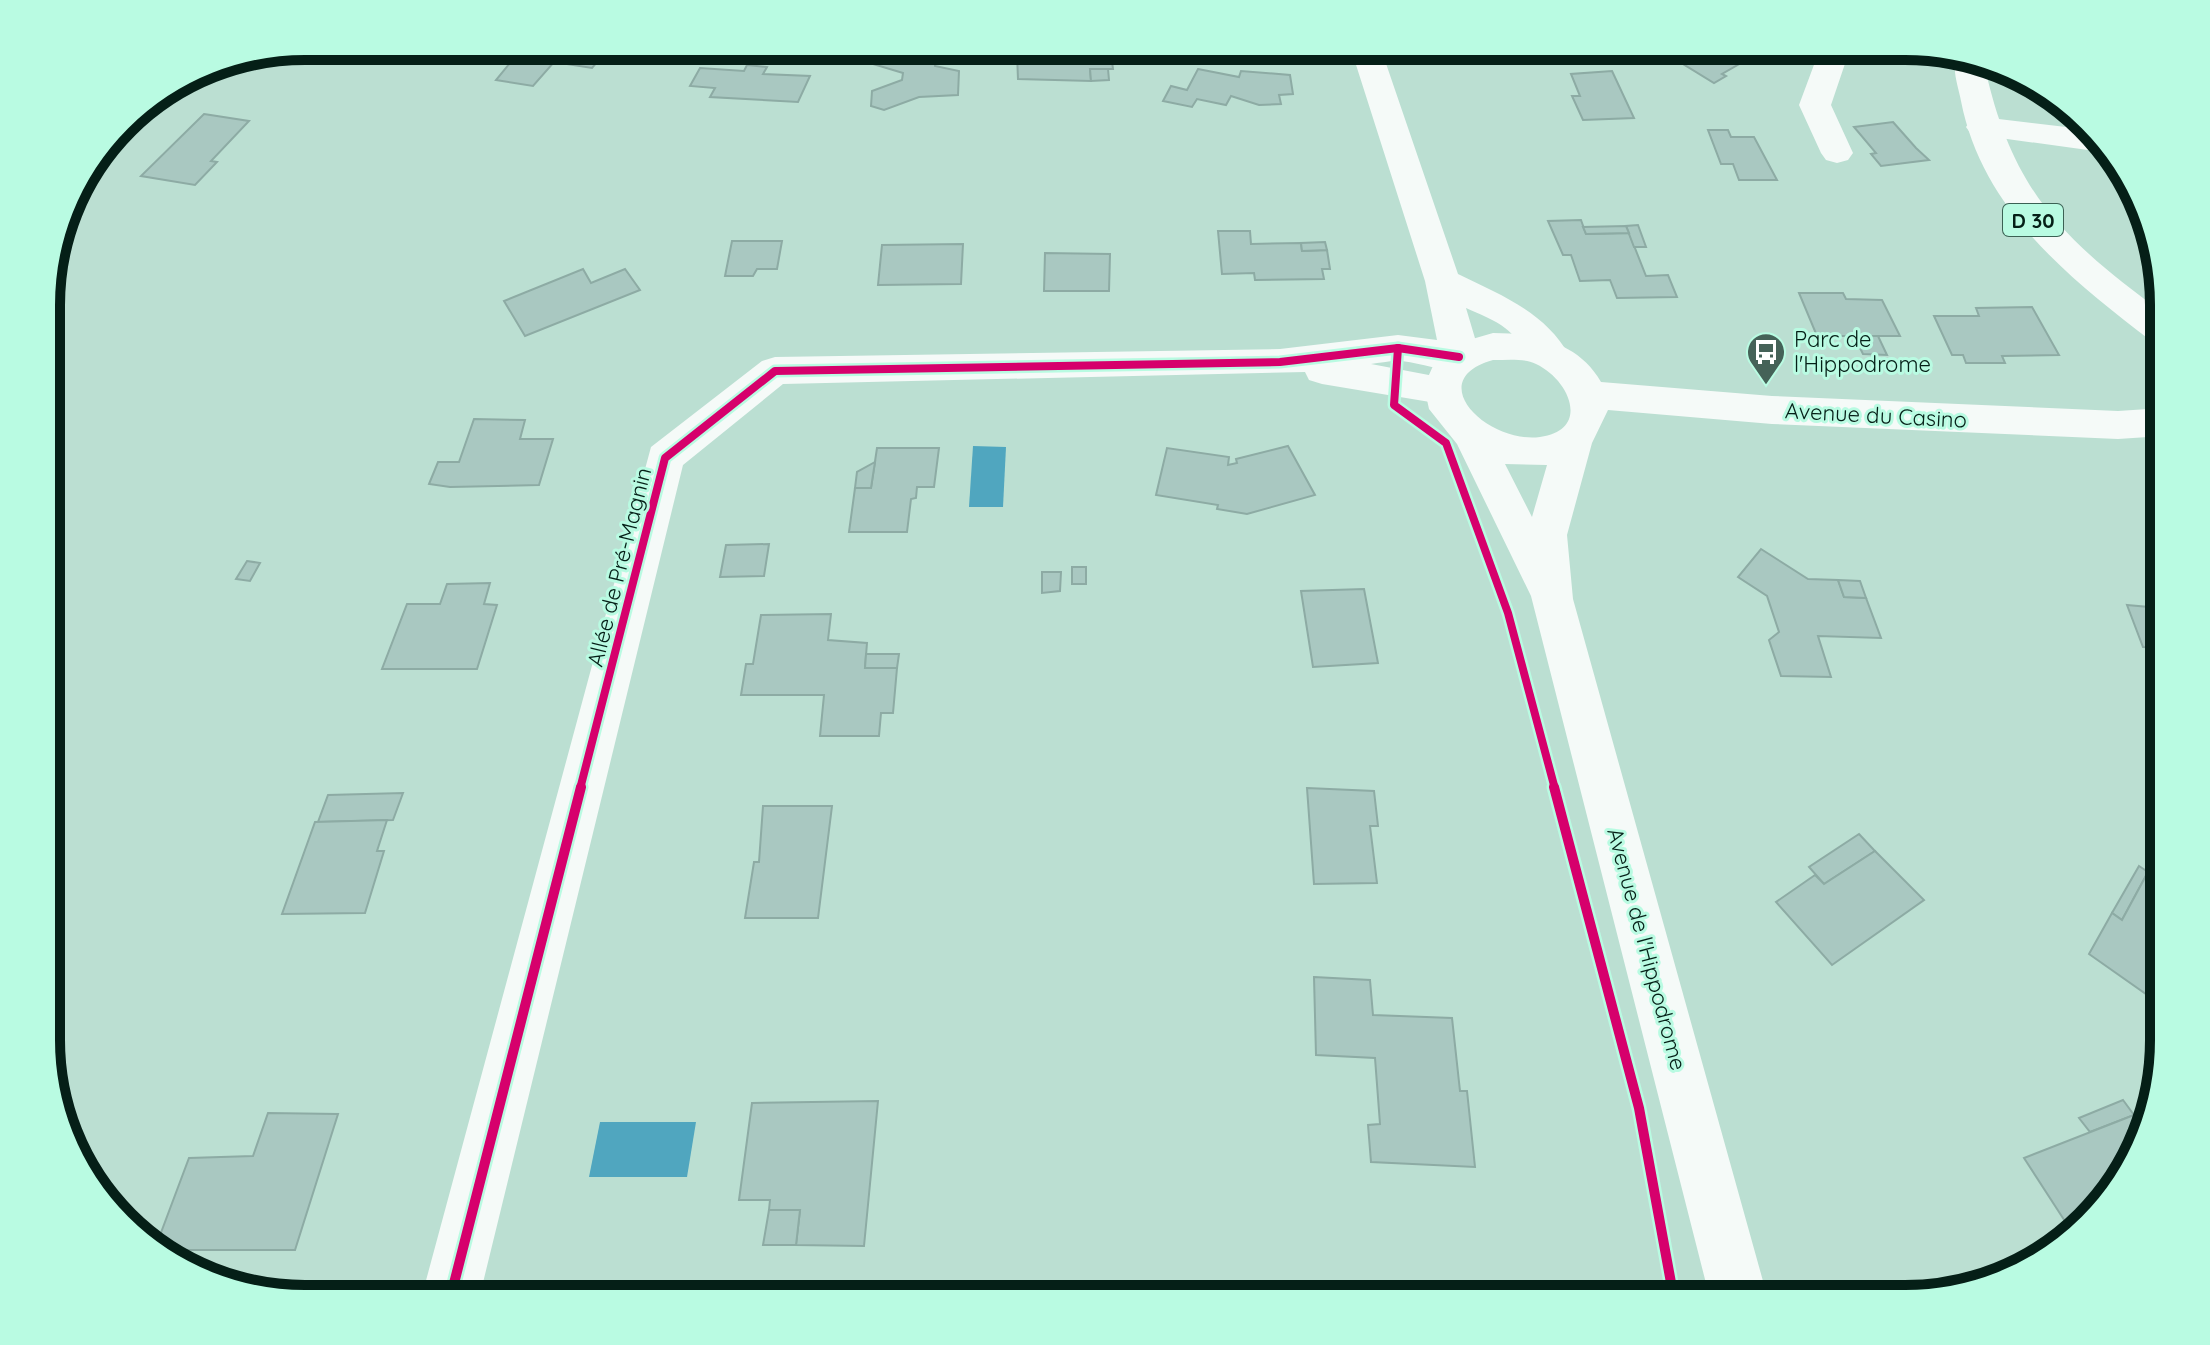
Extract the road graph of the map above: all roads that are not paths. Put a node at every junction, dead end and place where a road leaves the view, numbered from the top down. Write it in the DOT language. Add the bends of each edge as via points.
graph roads {
  1 [pos="1370,60"];
  2 [pos="1831,60"];
  3 [pos="1970,69"];
  4 [pos="1982,127"];
  5 [pos="2085,140"];
  6 [pos="1837,153"];
  7 [pos="1443,281"];
  8 [pos="2149,320"];
  9 [pos="1551,355"];
  10 [pos="1460,356"];
  11 [pos="1280,362"];
  12 [pos="1442,390"];
  13 [pos="1590,395"];
  14 [pos="2149,423"];
  15 [pos="1472,436"];
  16 [pos="1574,440"];
  17 [pos="1552,599"];
  18 [pos="1735,1284"];
  19 [pos="454,1285"];
  1 -- 7 [label="street"];
  2 -- 6 [label="street" via="1815,105"];
  3 -- 4 [label="street, D 30"];
  4 -- 5 [label="street"];
  4 -- 8 [label="street, D 30" via="1997,168 2035,224"];
  7 -- 9 [label="street" via="1518,319"];
  7 -- 10 [label="street"];
  9 -- 10 [label="street" via="1504,344 1481,346"];
  9 -- 13 [label="street" via="1568,366"];
  10 -- 11 [label="street, Allée de Pré-Magnin" via="1398,348"];
  10 -- 12 [label="street" via="1449,366"];
  11 -- 12 [label="street, Allée de Pré-Magnin"];
  11 -- 19 [label="street, Allée de Pré-Magnin" via="775,371 665,458"];
  12 -- 15 [label="street" via="1456,422"];
  13 -- 14 [label="street, Avenue du Casino" via="1772,410"];
  13 -- 16 [label="street" via="1586,427"];
  15 -- 16 [label="street" via="1514,451 1537,452"];
  15 -- 17 [label="street, Avenue de l'Hippodrome"];
  16 -- 17 [label="street, Avenue de l'Hippodrome" via="1547,535"];
  17 -- 18 [label="street, Avenue de l'Hippodrome"];
}
